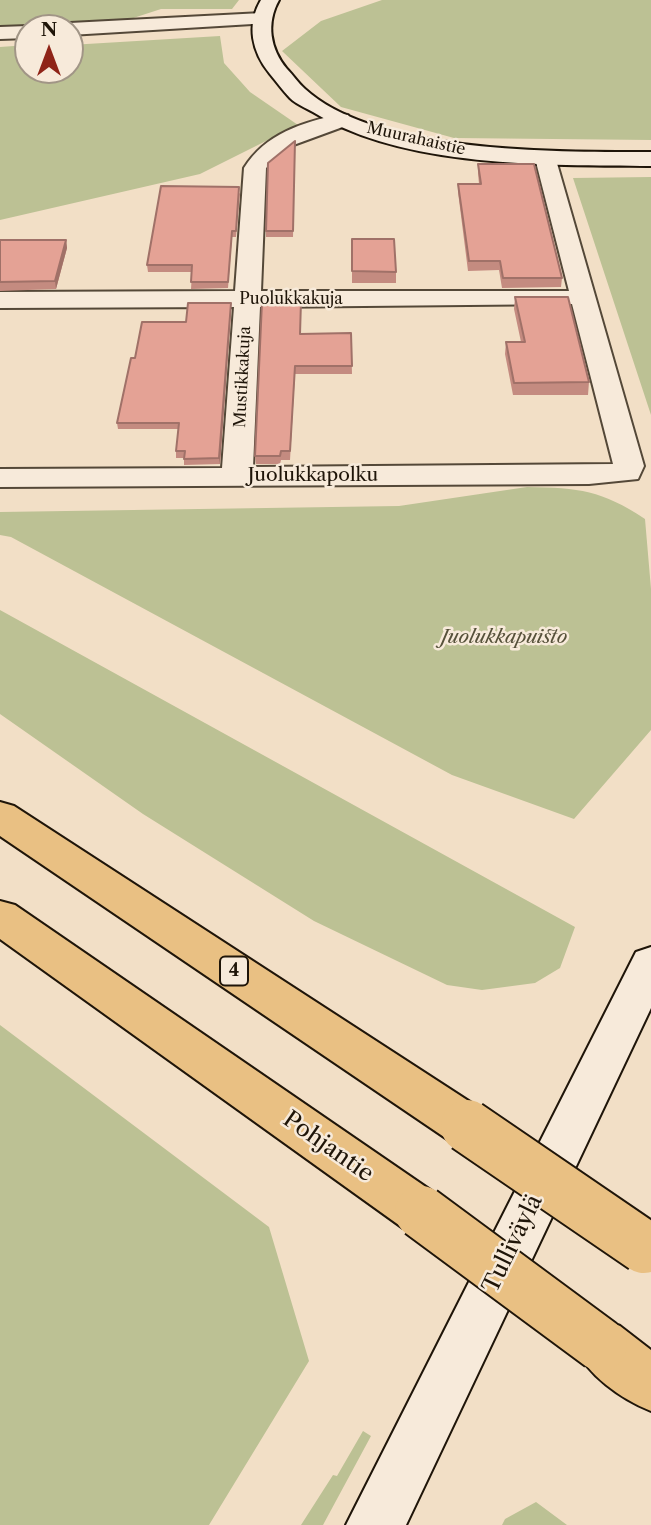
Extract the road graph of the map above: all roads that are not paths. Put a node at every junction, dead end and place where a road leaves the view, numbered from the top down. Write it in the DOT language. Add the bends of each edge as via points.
graph roads {
  1 [pos="266,10"];
  2 [pos="84,28"];
  3 [pos="340,120"];
  4 [pos="546,158"];
  5 [pos="651,159"];
  6 [pos="582,298"];
  7 [pos="247,299"];
  8 [pos="0,300"];
  9 [pos="237,476"];
  10 [pos="0,478"];
  11 [pos="0,816"];
  12 [pos="0,917"];
  13 [pos="651,964"];
  14 [pos="648,1249"];
  15 [pos="651,1384"];
  16 [pos="375,1525"];
  1 -- 2 [label="street"];
  1 -- 3 [label="street, Muurahaistie" via="267,55 276,72 309,102"];
  3 -- 4 [label="street, Muurahaistie" via="413,142"];
  3 -- 7 [label="street, Mustikkakuja" via="297,134 261,156 255,168"];
  4 -- 5 [label="street, Muurahaistie"];
  4 -- 6 [label="street"];
  6 -- 7 [label="street, Puolukkakuja"];
  6 -- 9 [label="street, Juolukkapolku" via="627,472"];
  7 -- 8 [label="street, Puolukkakuja"];
  7 -- 9 [label="street, Mustikkakuja"];
  9 -- 10 [label="street, Juolukkapolku"];
  11 -- 14 [label="highway, 4, bridge"];
  12 -- 15 [label="highway, Pohjantie, bridge" via="421,1212"];
  13 -- 16 [label="street, Tulliväylä"];
}
